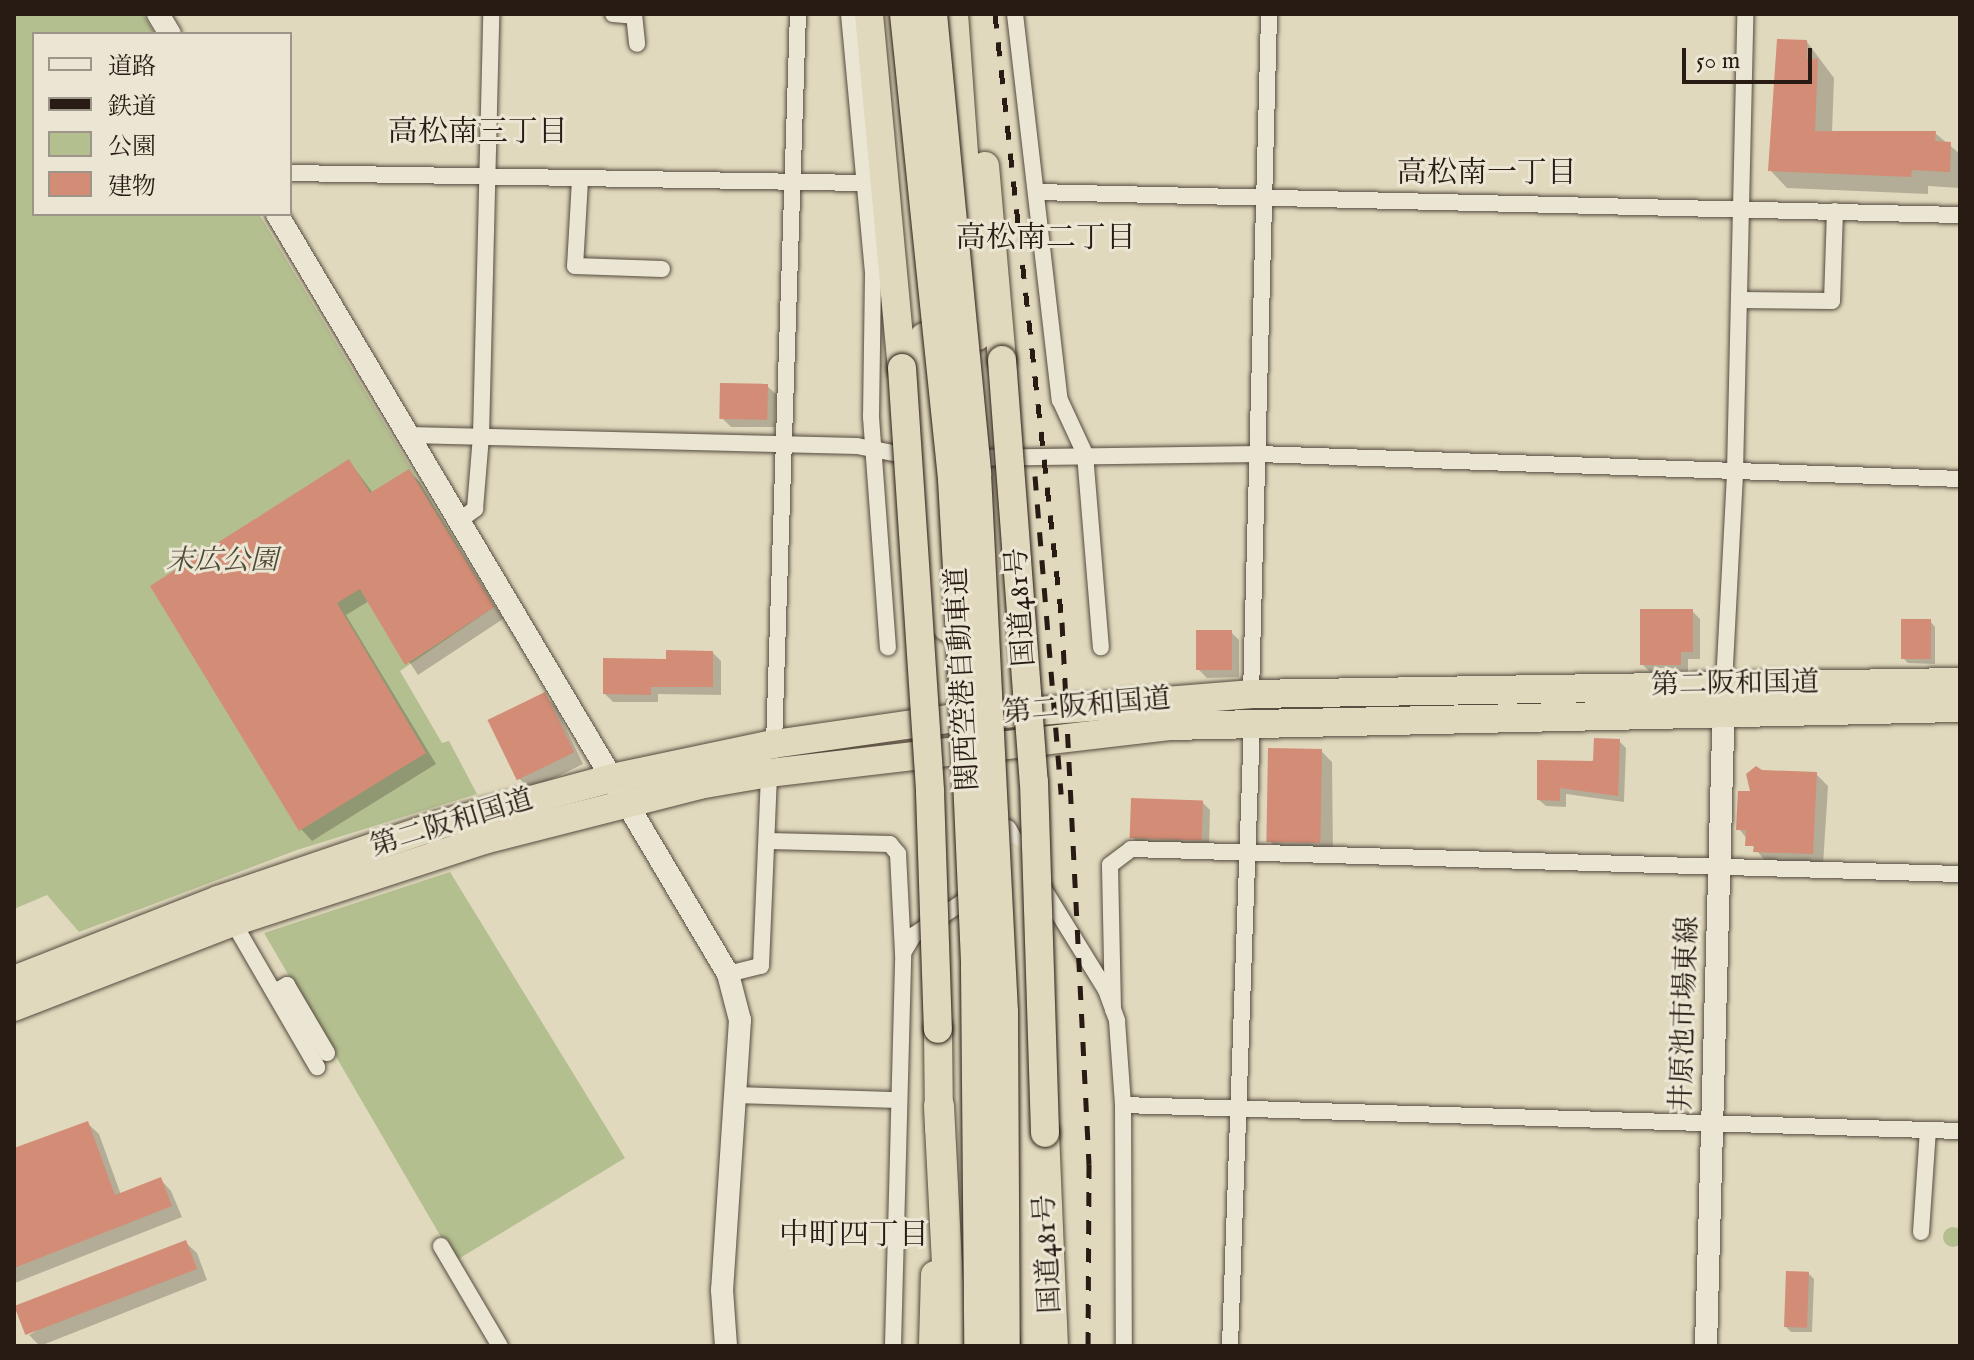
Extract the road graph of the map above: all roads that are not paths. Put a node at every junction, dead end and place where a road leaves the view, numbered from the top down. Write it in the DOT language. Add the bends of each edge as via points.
graph roads {
  1 [pos="158,14"];
  2 [pos="491,14"];
  3 [pos="613,14"];
  4 [pos="798,14"];
  5 [pos="849,14"];
  6 [pos="869,14"];
  7 [pos="892,14"];
  8 [pos="905,14"];
  9 [pos="932,14"];
  10 [pos="954,14"];
  11 [pos="967,14"];
  12 [pos="1015,14"];
  13 [pos="1269,14"];
  14 [pos="1745,14"];
  15 [pos="634,15"];
  16 [pos="169,32"];
  17 [pos="637,44"];
  18 [pos="292,173"];
  19 [pos="487,179"];
  20 [pos="580,180"];
  21 [pos="793,183"];
  22 [pos="865,183"];
  23 [pos="1037,192"];
  24 [pos="1266,199"];
  25 [pos="1743,208"];
  26 [pos="1835,211"];
  27 [pos="1960,215"];
  28 [pos="278,216"];
  29 [pos="662,269"];
  30 [pos="1740,300"];
  31 [pos="409,435"];
  32 [pos="481,436"];
  33 [pos="782,444"];
  34 [pos="874,450"];
  35 [pos="1085,454"];
  36 [pos="1259,454"];
  37 [pos="934,458"];
  38 [pos="984,459"];
  39 [pos="1735,472"];
  40 [pos="1960,479"];
  41 [pos="460,520"];
  42 [pos="888,647"];
  43 [pos="1101,647"];
  44 [pos="1960,682"];
  45 [pos="1724,698"];
  46 [pos="1251,708"];
  47 [pos="1960,708"];
  48 [pos="1001,715"];
  49 [pos="954,718"];
  50 [pos="774,744"];
  51 [pos="1002,746"];
  52 [pos="955,750"];
  53 [pos="769,773"];
  54 [pos="612,778"];
  55 [pos="627,804"];
  56 [pos="1008,828"];
  57 [pos="768,841"];
  58 [pos="1246,856"];
  59 [pos="1721,868"];
  60 [pos="1960,874"];
  61 [pos="964,901"];
  62 [pos="233,922"];
  63 [pos="903,953"];
  64 [pos="728,974"];
  65 [pos="14,980"];
  66 [pos="14,1007"];
  67 [pos="1113,1010"];
  68 [pos="322,1060"];
  69 [pos="736,1095"];
  70 [pos="899,1100"];
  71 [pos="1123,1105"];
  72 [pos="939,1106"];
  73 [pos="1237,1107"];
  74 [pos="1712,1124"];
  75 [pos="1928,1130"];
  76 [pos="1960,1131"];
  77 [pos="1033,1168"];
  78 [pos="974,1189"];
  79 [pos="1921,1232"];
  80 [pos="441,1246"];
  81 [pos="500,1346"];
  82 [pos="726,1346"];
  83 [pos="893,1346"];
  84 [pos="933,1346"];
  85 [pos="954,1346"];
  86 [pos="973,1346"];
  87 [pos="979,1346"];
  88 [pos="1005,1346"];
  89 [pos="1020,1346"];
  90 [pos="1036,1346"];
  91 [pos="1054,1346"];
  92 [pos="1124,1346"];
  93 [pos="1230,1346"];
  94 [pos="1706,1346"];
  1 -- 16 [label="street"];
  2 -- 19 [label="street"];
  3 -- 15 [label="street"];
  4 -- 21 [label="street"];
  5 -- 22 [label="street"];
  6 -- 72 [label="highway, bridge" via="902,368 930,792"];
  7 -- 37 [label="highway"];
  8 -- 87 [label="highway, 関西空港自動車道, bridge" via="953,479 962,641 976,967"];
  9 -- 88 [label="highway, 関西空港自動車道, bridge" via="976,474 1003,1012"];
  10 -- 38 [label="highway"];
  11 -- 77 [label="highway, 国道481号, bridge" via="1002,360 1034,782 1045,1133"];
  12 -- 23 [label="street"];
  13 -- 24 [label="street"];
  14 -- 25 [label="street"];
  15 -- 17 [label="street"];
  18 -- 19 [label="street"];
  19 -- 20 [label="street"];
  19 -- 32 [label="street"];
  20 -- 21 [label="street"];
  20 -- 29 [label="street" via="575,266"];
  21 -- 22 [label="street"];
  21 -- 33 [label="street"];
  22 -- 34 [label="street" via="873,274"];
  23 -- 24 [label="street"];
  23 -- 35 [label="street" via="1060,400"];
  24 -- 25 [label="street"];
  24 -- 36 [label="street"];
  25 -- 26 [label="street"];
  25 -- 30 [label="street"];
  26 -- 27 [label="street"];
  26 -- 30 [label="street" via="1832,301"];
  28 -- 31 [label="street"];
  30 -- 39 [label="street"];
  31 -- 32 [label="street"];
  31 -- 41 [label="street"];
  32 -- 33 [label="street"];
  32 -- 41 [label="street" via="475,509"];
  33 -- 34 [label="street"];
  33 -- 50 [label="street"];
  34 -- 37 [label="street"];
  34 -- 42 [label="street"];
  35 -- 36 [label="street"];
  35 -- 38 [label="street" via="1059,461"];
  35 -- 43 [label="street"];
  36 -- 39 [label="street"];
  36 -- 46 [label="street"];
  37 -- 38 [label="street"];
  37 -- 49 [label="highway"];
  38 -- 48 [label="highway"];
  39 -- 40 [label="street"];
  39 -- 45 [label="street"];
  41 -- 54 [label="street"];
  44 -- 45 [label="highway, 第二阪和国道"];
  45 -- 46 [label="highway, 第二阪和国道"];
  45 -- 47 [label="highway, 第二阪和国道"];
  45 -- 59 [label="street, 井原池市場東線"];
  46 -- 48 [label="highway, 第二阪和国道"];
  46 -- 51 [label="highway, 第二阪和国道"];
  46 -- 58 [label="street"];
  48 -- 49 [label="highway, 第二阪和国道"];
  48 -- 51 [label="highway"];
  49 -- 50 [label="highway, 第二阪和国道"];
  49 -- 52 [label="highway"];
  50 -- 54 [label="highway, 第二阪和国道"];
  51 -- 52 [label="highway, 第二阪和国道"];
  51 -- 56 [label="highway"];
  52 -- 53 [label="highway, 第二阪和国道"];
  52 -- 61 [label="highway"];
  53 -- 55 [label="highway, 第二阪和国道"];
  53 -- 57 [label="street"];
  54 -- 55 [label="street"];
  54 -- 65 [label="highway, 第二阪和国道" via="335,859"];
  55 -- 62 [label="highway, 第二阪和国道" via="484,840"];
  55 -- 64 [label="street"];
  56 -- 67 [label="street"];
  56 -- 77 [label="highway"];
  57 -- 63 [label="street" via="890,844 898,854"];
  57 -- 64 [label="street" via="761,966"];
  58 -- 59 [label="street"];
  58 -- 67 [label="street" via="1131,849 1110,865"];
  58 -- 73 [label="street"];
  59 -- 60 [label="street"];
  59 -- 74 [label="street, 井原池市場東線"];
  61 -- 63 [label="street" via="914,935"];
  61 -- 78 [label="highway" via="972,1001"];
  62 -- 66 [label="highway, 第二阪和国道"];
  62 -- 68 [label="street"];
  63 -- 70 [label="street"];
  64 -- 69 [label="street" via="740,1020"];
  67 -- 71 [label="street"];
  69 -- 70 [label="street"];
  69 -- 82 [label="street" via="722,1290"];
  70 -- 83 [label="street"];
  71 -- 73 [label="street"];
  71 -- 92 [label="street"];
  72 -- 84 [label="highway"];
  72 -- 85 [label="highway"];
  73 -- 74 [label="street"];
  73 -- 93 [label="street"];
  74 -- 75 [label="street"];
  74 -- 94 [label="street, 井原池市場東線"];
  75 -- 76 [label="street"];
  75 -- 79 [label="street"];
  77 -- 89 [label="highway"];
  77 -- 90 [label="highway"];
  77 -- 91 [label="highway, 国道481号"];
  78 -- 85 [label="highway"];
  78 -- 86 [label="highway"];
  80 -- 81 [label="street"];
}
